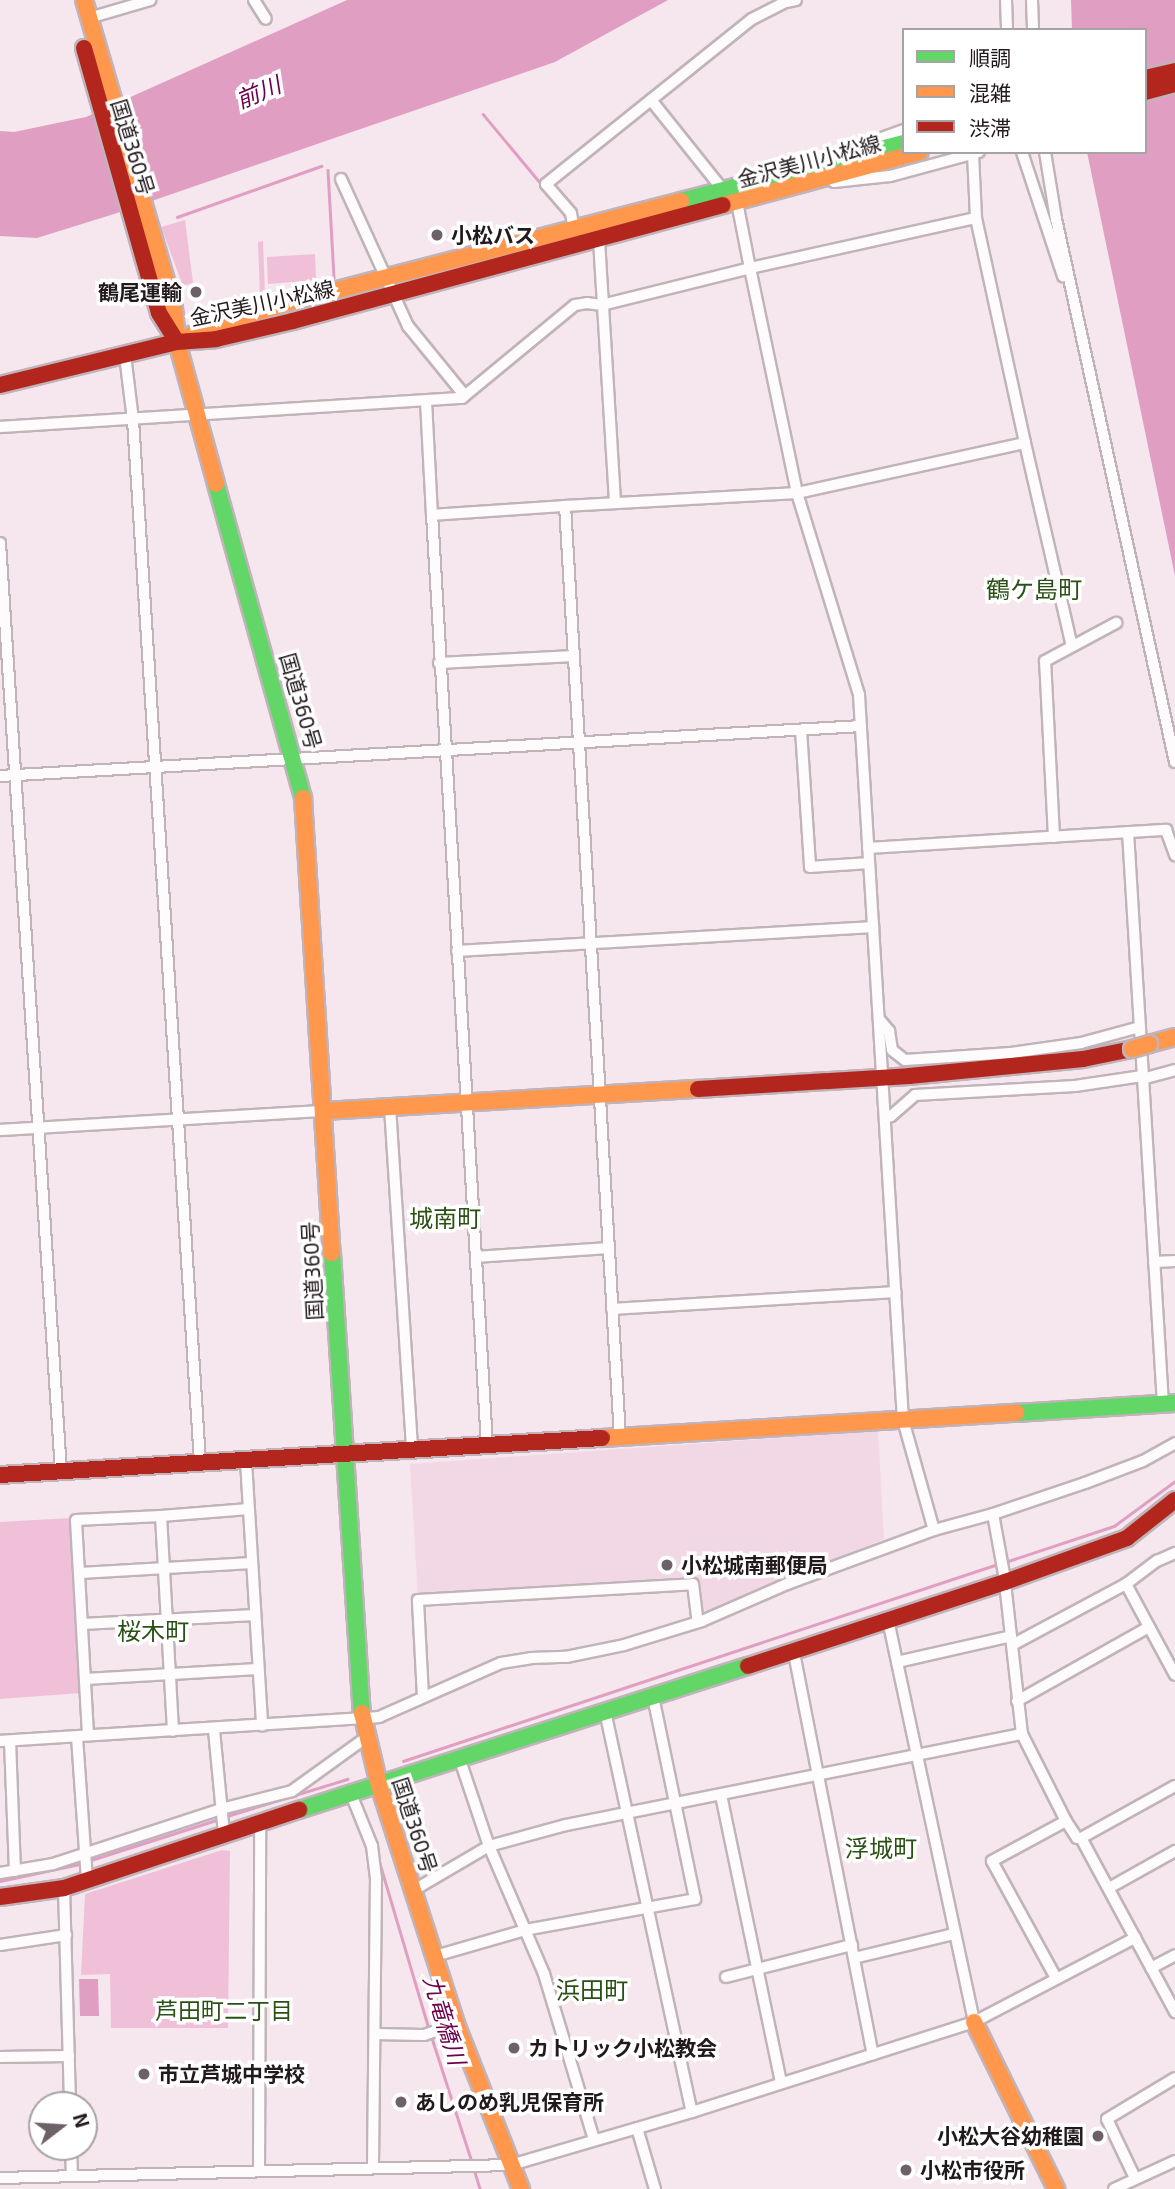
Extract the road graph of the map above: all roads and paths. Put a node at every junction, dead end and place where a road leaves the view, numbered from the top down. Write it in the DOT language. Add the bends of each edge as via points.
graph roads {
  1 [pos="70,0"];
  2 [pos="84,0"];
  3 [pos="150,0"];
  4 [pos="254,0"];
  5 [pos="796,0"];
  6 [pos="1006,0"];
  7 [pos="1032,0"];
  8 [pos="89,18"];
  9 [pos="266,19"];
  10 [pos="1007,28"];
  11 [pos="1033,28"];
  12 [pos="1175,71"];
  13 [pos="1147,78"];
  14 [pos="1175,84"];
  15 [pos="101,86"];
  16 [pos="1147,91"];
  17 [pos="651,100"];
  18 [pos="902,131"];
  19 [pos="902,144"];
  20 [pos="911,154"];
  21 [pos="972,154"];
  22 [pos="976,154"];
  23 [pos="1022,154"];
  24 [pos="1045,154"];
  25 [pos="341,178"];
  26 [pos="794,179"];
  27 [pos="723,191"];
  28 [pos="737,202"];
  29 [pos="976,218"];
  30 [pos="574,229"];
  31 [pos="599,240"];
  32 [pos="750,268"];
  33 [pos="387,277"];
  34 [pos="1072,289"];
  35 [pos="393,295"];
  36 [pos="602,305"];
  37 [pos="177,341"];
  38 [pos="125,355"];
  39 [pos="0,386"];
  40 [pos="465,396"];
  41 [pos="426,401"];
  42 [pos="196,414"];
  43 [pos="133,420"];
  44 [pos="0,427"];
  45 [pos="1025,443"];
  46 [pos="797,493"];
  47 [pos="615,503"];
  48 [pos="565,506"];
  49 [pos="432,514"];
  50 [pos="0,542"];
  51 [pos="1116,623"];
  52 [pos="1072,646"];
  53 [pos="574,656"];
  54 [pos="439,663"];
  55 [pos="860,726"];
  56 [pos="800,730"];
  57 [pos="579,743"];
  58 [pos="444,751"];
  59 [pos="297,760"];
  60 [pos="1175,762"];
  61 [pos="154,768"];
  62 [pos="17,775"];
  63 [pos="0,776"];
  64 [pos="1128,832"];
  65 [pos="1054,837"];
  66 [pos="868,848"];
  67 [pos="1175,855"];
  68 [pos="869,863"];
  69 [pos="873,926"];
  70 [pos="590,943"];
  71 [pos="457,951"];
  72 [pos="879,1019"];
  73 [pos="1140,1027"];
  74 [pos="1175,1037"];
  75 [pos="1175,1070"];
  76 [pos="882,1077"];
  77 [pos="1142,1077"];
  78 [pos="599,1094"];
  79 [pos="467,1102"];
  80 [pos="390,1107"];
  81 [pos="324,1111"];
  82 [pos="178,1118"];
  83 [pos="885,1118"];
  84 [pos="36,1127"];
  85 [pos="0,1130"];
  86 [pos="608,1248"];
  87 [pos="476,1257"];
  88 [pos="1175,1261"];
  89 [pos="1154,1262"];
  90 [pos="895,1292"];
  91 [pos="612,1310"];
  92 [pos="1169,1404"];
  93 [pos="903,1420"];
  94 [pos="620,1437"];
  95 [pos="1175,1443"];
  96 [pos="487,1445"];
  97 [pos="412,1450"];
  98 [pos="344,1454"];
  99 [pos="246,1461"];
  100 [pos="200,1464"];
  101 [pos="61,1471"];
  102 [pos="0,1475"];
  103 [pos="1175,1500"];
  104 [pos="249,1509"];
  105 [pos="993,1514"];
  106 [pos="161,1516"];
  107 [pos="934,1530"];
  108 [pos="1175,1553"];
  109 [pos="252,1563"];
  110 [pos="164,1567"];
  111 [pos="79,1573"];
  112 [pos="1004,1578"];
  113 [pos="1126,1584"];
  114 [pos="255,1615"];
  115 [pos="888,1620"];
  116 [pos="167,1621"];
  117 [pos="698,1622"];
  118 [pos="82,1624"];
  119 [pos="1149,1628"];
  120 [pos="1011,1641"];
  121 [pos="794,1653"];
  122 [pos="897,1662"];
  123 [pos="258,1669"];
  124 [pos="170,1674"];
  125 [pos="1175,1675"];
  126 [pos="85,1679"];
  127 [pos="653,1696"];
  128 [pos="424,1697"];
  129 [pos="1017,1701"];
  130 [pos="604,1711"];
  131 [pos="362,1719"];
  132 [pos="262,1726"];
  133 [pos="214,1730"];
  134 [pos="173,1731"];
  135 [pos="1022,1734"];
  136 [pos="82,1736"];
  137 [pos="368,1737"];
  138 [pos="5,1741"];
  139 [pos="915,1753"];
  140 [pos="460,1760"];
  141 [pos="818,1775"];
  142 [pos="379,1785"];
  143 [pos="1175,1786"];
  144 [pos="351,1794"];
  145 [pos="721,1795"];
  146 [pos="677,1804"];
  147 [pos="221,1810"];
  148 [pos="627,1815"];
  149 [pos="1066,1821"];
  150 [pos="260,1822"];
  151 [pos="223,1833"];
  152 [pos="1081,1838"];
  153 [pos="489,1846"];
  154 [pos="1175,1851"];
  155 [pos="85,1854"];
  156 [pos="15,1871"];
  157 [pos="0,1873"];
  158 [pos="87,1881"];
  159 [pos="64,1888"];
  160 [pos="1108,1888"];
  161 [pos="414,1890"];
  162 [pos="0,1897"];
  163 [pos="650,1907"];
  164 [pos="525,1930"];
  165 [pos="953,1934"];
  166 [pos="66,1935"];
  167 [pos="1136,1938"];
  168 [pos="0,1945"];
  169 [pos="852,1945"];
  170 [pos="1175,1955"];
  171 [pos="435,1956"];
  172 [pos="854,1958"];
  173 [pos="1152,1968"];
  174 [pos="757,1969"];
  175 [pos="726,1977"];
  176 [pos="1056,1978"];
  177 [pos="1175,2011"];
  178 [pos="974,2022"];
  179 [pos="456,2024"];
  180 [pos="375,2034"];
  181 [pos="873,2054"];
  182 [pos="69,2056"];
  183 [pos="0,2057"];
  184 [pos="1175,2078"];
  185 [pos="781,2082"];
  186 [pos="70,2091"];
  187 [pos="692,2112"];
  188 [pos="637,2128"];
  189 [pos="594,2140"];
  190 [pos="71,2161"];
  191 [pos="1175,2161"];
  192 [pos="511,2165"];
  193 [pos="373,2168"];
  194 [pos="259,2170"];
  195 [pos="121,2175"];
  196 [pos="72,2176"];
  197 [pos="0,2178"];
  198 [pos="1135,2178"];
  199 [pos="121,2189"];
  200 [pos="521,2189"];
  201 [pos="655,2189"];
  202 [pos="1056,2189"];
  203 [pos="1114,2189"];
  1 -- 15 [label="main road, 国道360号"];
  2 -- 8 [label="main road, 国道360号"];
  3 -- 8 [label="street"];
  4 -- 9 [label="street"];
  5 -- 17 [label="street" via="752,19"];
  6 -- 10 [label="street"];
  7 -- 11 [label="street"];
  8 -- 15 [label="main road, 国道360号"];
  12 -- 13 [label="main road"];
  14 -- 16 [label="main road"];
  15 -- 37 [label="main road, 国道360号" via="148,244 174,308"];
  17 -- 27 [label="street"];
  17 -- 30 [label="street" via="547,184 571,213"];
  18 -- 26 [label="street"];
  19 -- 26 [label="main road, 金沢美川小松線"];
  20 -- 26 [label="main road, 金沢美川小松線"];
  21 -- 26 [label="street" via="890,176"];
  22 -- 29 [label="street"];
  23 -- 34 [label="street" via="1067,286"];
  24 -- 34 [label="street"];
  25 -- 33 [label="street"];
  26 -- 27 [label="main road, 金沢美川小松線"];
  26 -- 28 [label="main road, 金沢美川小松線"];
  27 -- 30 [label="main road, 金沢美川小松線"];
  28 -- 31 [label="main road, 金沢美川小松線"];
  28 -- 32 [label="street"];
  29 -- 32 [label="street"];
  29 -- 45 [label="street"];
  30 -- 33 [label="main road, 金沢美川小松線"];
  31 -- 35 [label="main road, 金沢美川小松線"];
  31 -- 36 [label="street"];
  32 -- 36 [label="street"];
  32 -- 46 [label="street"];
  33 -- 35 [label="street"];
  33 -- 37 [label="main road, 金沢美川小松線" via="224,322"];
  34 -- 60 [label="street"];
  35 -- 37 [label="main road, 金沢美川小松線" via="216,339"];
  35 -- 40 [label="street" via="408,326"];
  36 -- 40 [label="street" via="575,305"];
  36 -- 47 [label="street"];
  37 -- 38 [label="main road"];
  37 -- 42 [label="main road, 国道360号"];
  38 -- 39 [label="main road"];
  38 -- 43 [label="street"];
  40 -- 41 [label="street"];
  41 -- 42 [label="street"];
  41 -- 49 [label="street"];
  42 -- 43 [label="street"];
  42 -- 59 [label="main road, 国道360号"];
  43 -- 44 [label="street"];
  43 -- 61 [label="street"];
  45 -- 46 [label="street"];
  45 -- 52 [label="street"];
  46 -- 47 [label="street"];
  46 -- 55 [label="street" via="859,695"];
  47 -- 48 [label="street"];
  48 -- 49 [label="street"];
  48 -- 53 [label="street"];
  49 -- 54 [label="street"];
  50 -- 62 [label="street"];
  51 -- 52 [label="street"];
  52 -- 65 [label="street" via="1045,660"];
  53 -- 54 [label="street"];
  53 -- 57 [label="street"];
  54 -- 58 [label="street"];
  55 -- 56 [label="street"];
  55 -- 66 [label="street"];
  56 -- 57 [label="street"];
  56 -- 68 [label="street" via="810,867"];
  57 -- 58 [label="street"];
  57 -- 70 [label="street"];
  58 -- 59 [label="street"];
  58 -- 71 [label="street"];
  59 -- 61 [label="street"];
  59 -- 81 [label="main road, 国道360号" via="305,814"];
  61 -- 62 [label="street"];
  61 -- 82 [label="street"];
  62 -- 63 [label="street"];
  62 -- 84 [label="street"];
  64 -- 65 [label="street"];
  64 -- 67 [label="street" via="1166,830"];
  64 -- 73 [label="street"];
  65 -- 66 [label="street"];
  66 -- 68 [label="street"];
  68 -- 69 [label="street"];
  69 -- 70 [label="street"];
  69 -- 72 [label="street"];
  70 -- 71 [label="street"];
  70 -- 78 [label="street"];
  71 -- 79 [label="street"];
  72 -- 73 [label="street" via="888,1031 892,1050 905,1060 1022,1052"];
  72 -- 76 [label="street"];
  73 -- 77 [label="street"];
  74 -- 76 [label="main road, bridge" via="1083,1059"];
  75 -- 77 [label="street"];
  76 -- 78 [label="main road"];
  76 -- 83 [label="street"];
  77 -- 83 [label="street" via="1075,1086 915,1094"];
  77 -- 89 [label="street"];
  78 -- 79 [label="main road"];
  78 -- 86 [label="street"];
  79 -- 80 [label="main road"];
  79 -- 87 [label="street"];
  80 -- 81 [label="main road"];
  80 -- 97 [label="street"];
  81 -- 82 [label="street"];
  81 -- 98 [label="main road, 国道360号"];
  82 -- 84 [label="street"];
  82 -- 100 [label="street"];
  83 -- 90 [label="street"];
  84 -- 85 [label="street"];
  84 -- 101 [label="street"];
  86 -- 87 [label="street"];
  86 -- 91 [label="street"];
  87 -- 96 [label="street"];
  88 -- 89 [label="street"];
  89 -- 92 [label="street"];
  90 -- 91 [label="street"];
  90 -- 93 [label="street"];
  91 -- 94 [label="street"];
  92 -- 93 [label="main road"];
  93 -- 94 [label="main road"];
  93 -- 107 [label="street"];
  94 -- 96 [label="main road"];
  95 -- 105 [label="street" via="1143,1461"];
  96 -- 97 [label="main road"];
  97 -- 98 [label="main road"];
  98 -- 99 [label="main road"];
  98 -- 131 [label="main road, 国道360号"];
  99 -- 100 [label="main road"];
  99 -- 104 [label="street"];
  100 -- 101 [label="main road"];
  101 -- 102 [label="main road"];
  103 -- 112 [label="main road" via="1127,1538"];
  104 -- 106 [label="street"];
  104 -- 109 [label="street"];
  105 -- 107 [label="street"];
  105 -- 112 [label="street"];
  106 -- 110 [label="street"];
  106 -- 111 [label="street" via="76,1520"];
  107 -- 117 [label="street"];
  108 -- 113 [label="street" via="1157,1560"];
  109 -- 110 [label="street"];
  109 -- 114 [label="street"];
  110 -- 111 [label="street"];
  110 -- 116 [label="street"];
  111 -- 118 [label="street"];
  112 -- 115 [label="main road"];
  112 -- 120 [label="street"];
  113 -- 119 [label="street"];
  113 -- 120 [label="street"];
  114 -- 116 [label="street"];
  114 -- 123 [label="street"];
  115 -- 121 [label="main road"];
  115 -- 122 [label="street"];
  116 -- 118 [label="street"];
  116 -- 124 [label="street"];
  117 -- 128 [label="street" via="624,1645 501,1663"];
  117 -- 128 [label="street" via="693,1584 418,1600"];
  118 -- 126 [label="street"];
  119 -- 125 [label="street"];
  119 -- 129 [label="street"];
  120 -- 122 [label="street"];
  120 -- 129 [label="street"];
  121 -- 127 [label="main road"];
  121 -- 141 [label="street"];
  122 -- 139 [label="street"];
  123 -- 124 [label="street"];
  123 -- 132 [label="street"];
  124 -- 126 [label="street"];
  124 -- 134 [label="street"];
  126 -- 136 [label="street"];
  127 -- 130 [label="main road"];
  127 -- 146 [label="street"];
  128 -- 131 [label="street" via="379,1717"];
  129 -- 135 [label="street"];
  130 -- 140 [label="main road"];
  130 -- 148 [label="street"];
  131 -- 132 [label="street"];
  131 -- 137 [label="main road, 国道360号"];
  132 -- 133 [label="street"];
  133 -- 134 [label="street"];
  133 -- 147 [label="street"];
  134 -- 136 [label="street"];
  135 -- 139 [label="street"];
  135 -- 149 [label="street"];
  136 -- 138 [label="street"];
  136 -- 155 [label="street"];
  137 -- 142 [label="main road, 国道360号"];
  137 -- 147 [label="street" via="292,1791"];
  138 -- 156 [label="street"];
  139 -- 141 [label="street"];
  139 -- 165 [label="street"];
  140 -- 142 [label="main road"];
  140 -- 153 [label="street"];
  141 -- 145 [label="street"];
  141 -- 169 [label="street"];
  142 -- 144 [label="main road"];
  142 -- 161 [label="main road, 国道360号"];
  143 -- 152 [label="street"];
  144 -- 150 [label="main road"];
  144 -- 180 [label="street" via="372,1846 376,1878"];
  145 -- 146 [label="street"];
  145 -- 174 [label="street"];
  146 -- 148 [label="street"];
  146 -- 163 [label="street" via="695,1899"];
  147 -- 151 [label="street"];
  147 -- 155 [label="street"];
  148 -- 153 [label="street" via="566,1825"];
  148 -- 163 [label="street"];
  149 -- 152 [label="street"];
  149 -- 176 [label="street" via="992,1861"];
  150 -- 151 [label="main road"];
  150 -- 194 [label="street"];
  151 -- 158 [label="main road"];
  152 -- 160 [label="street"];
  153 -- 161 [label="street"];
  153 -- 164 [label="street"];
  154 -- 160 [label="street"];
  155 -- 156 [label="street"];
  155 -- 158 [label="street"];
  156 -- 157 [label="street"];
  158 -- 159 [label="main road"];
  159 -- 162 [label="main road"];
  159 -- 166 [label="street"];
  160 -- 167 [label="street"];
  161 -- 171 [label="main road, 国道360号"];
  163 -- 164 [label="street"];
  163 -- 187 [label="street"];
  164 -- 171 [label="street"];
  164 -- 189 [label="street" via="554,2004"];
  165 -- 172 [label="street"];
  165 -- 178 [label="street"];
  166 -- 168 [label="street"];
  166 -- 182 [label="street"];
  167 -- 173 [label="street"];
  167 -- 176 [label="street"];
  169 -- 172 [label="street"];
  169 -- 174 [label="street"];
  170 -- 173 [label="street"];
  171 -- 179 [label="main road, 国道360号"];
  172 -- 181 [label="street"];
  173 -- 177 [label="street"];
  174 -- 175 [label="street"];
  174 -- 185 [label="street"];
  176 -- 178 [label="street"];
  178 -- 181 [label="street"];
  178 -- 202 [label="main road"];
  179 -- 180 [label="street" via="424,2035"];
  179 -- 192 [label="main road, 国道360号"];
  180 -- 193 [label="street"];
  181 -- 185 [label="street"];
  182 -- 183 [label="street"];
  182 -- 186 [label="street"];
  184 -- 198 [label="street" via="1107,2119"];
  185 -- 187 [label="street"];
  187 -- 188 [label="street"];
  188 -- 189 [label="street"];
  188 -- 201 [label="street"];
  189 -- 192 [label="street"];
  190 -- 196 [label="street"];
  191 -- 198 [label="street"];
  192 -- 193 [label="street"];
  192 -- 200 [label="main road, 国道360号"];
  193 -- 194 [label="street"];
  194 -- 195 [label="street"];
  195 -- 196 [label="street"];
  195 -- 199 [label="street"];
  196 -- 197 [label="street"];
  198 -- 203 [label="street"];
}
